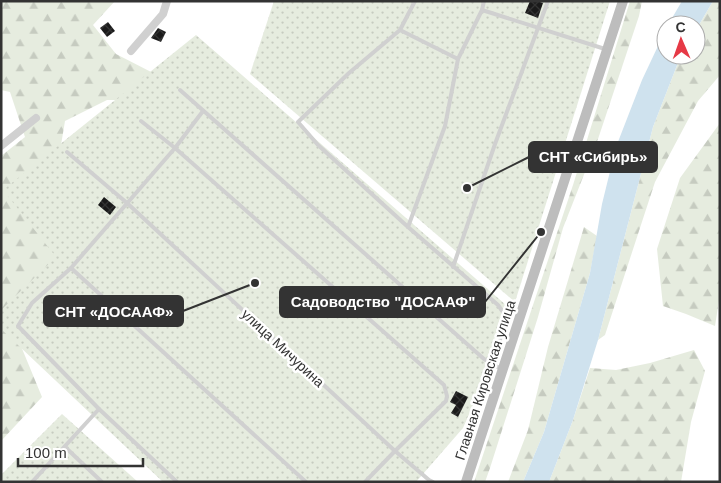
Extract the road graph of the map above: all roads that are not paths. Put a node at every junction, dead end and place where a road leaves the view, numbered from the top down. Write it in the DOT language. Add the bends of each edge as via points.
graph roads {
  1 [pos="167,1"];
  2 [pos="415,1"];
  3 [pos="484,1"];
  4 [pos="548,1"];
  5 [pos="623,1"];
  6 [pos="482,10"];
  7 [pos="538,28"];
  8 [pos="400,30"];
  9 [pos="607,50"];
  10 [pos="131,51"];
  11 [pos="458,59"];
  12 [pos="180,90"];
  13 [pos="203,111"];
  14 [pos="36,118"];
  15 [pos="141,121"];
  16 [pos="1,146"];
  17 [pos="175,148"];
  18 [pos="67,152"];
  19 [pos="127,203"];
  20 [pos="408,227"];
  21 [pos="453,267"];
  22 [pos="71,268"];
  23 [pos="488,361"];
  24 [pos="503,370"];
  25 [pos="99,409"];
  26 [pos="64,447"];
  27 [pos="395,451"];
  28 [pos="32,482"];
  29 [pos="102,482"];
  30 [pos="178,482"];
  31 [pos="306,482"];
  32 [pos="365,482"];
  33 [pos="433,482"];
  34 [pos="466,482"];
  1 -- 10 [label="street" via="163,14"];
  2 -- 8 [label="lane"];
  3 -- 6 [label="lane"];
  4 -- 7 [label="lane"];
  5 -- 9 [label="main road, Главная Кировская улица"];
  6 -- 7 [label="lane"];
  6 -- 11 [label="lane"];
  7 -- 9 [label="lane"];
  7 -- 21 [label="lane"];
  8 -- 11 [label="lane"];
  8 -- 20 [label="lane" via="298,122 318,145"];
  9 -- 24 [label="main road, Главная Кировская улица"];
  11 -- 20 [label="lane" via="445,126"];
  12 -- 13 [label="lane"];
  13 -- 17 [label="lane"];
  13 -- 23 [label="lane"];
  14 -- 16 [label="street"];
  15 -- 17 [label="lane"];
  17 -- 19 [label="lane"];
  17 -- 27 [label="lane" via="444,385 446,401"];
  18 -- 19 [label="lane, улица Мичурина"];
  19 -- 22 [label="lane"];
  19 -- 27 [label="lane, улица Мичурина"];
  20 -- 21 [label="lane"];
  21 -- 23 [label="lane" via="498,305 505,315 500,340"];
  22 -- 25 [label="lane" via="32,303 18,326"];
  22 -- 31 [label="lane"];
  23 -- 24 [label="lane"];
  24 -- 34 [label="main road, Главная Кировская улица"];
  25 -- 26 [label="lane"];
  25 -- 30 [label="lane"];
  26 -- 28 [label="lane"];
  26 -- 29 [label="lane"];
  27 -- 32 [label="lane"];
  27 -- 33 [label="lane, улица Мичурина"];
}
